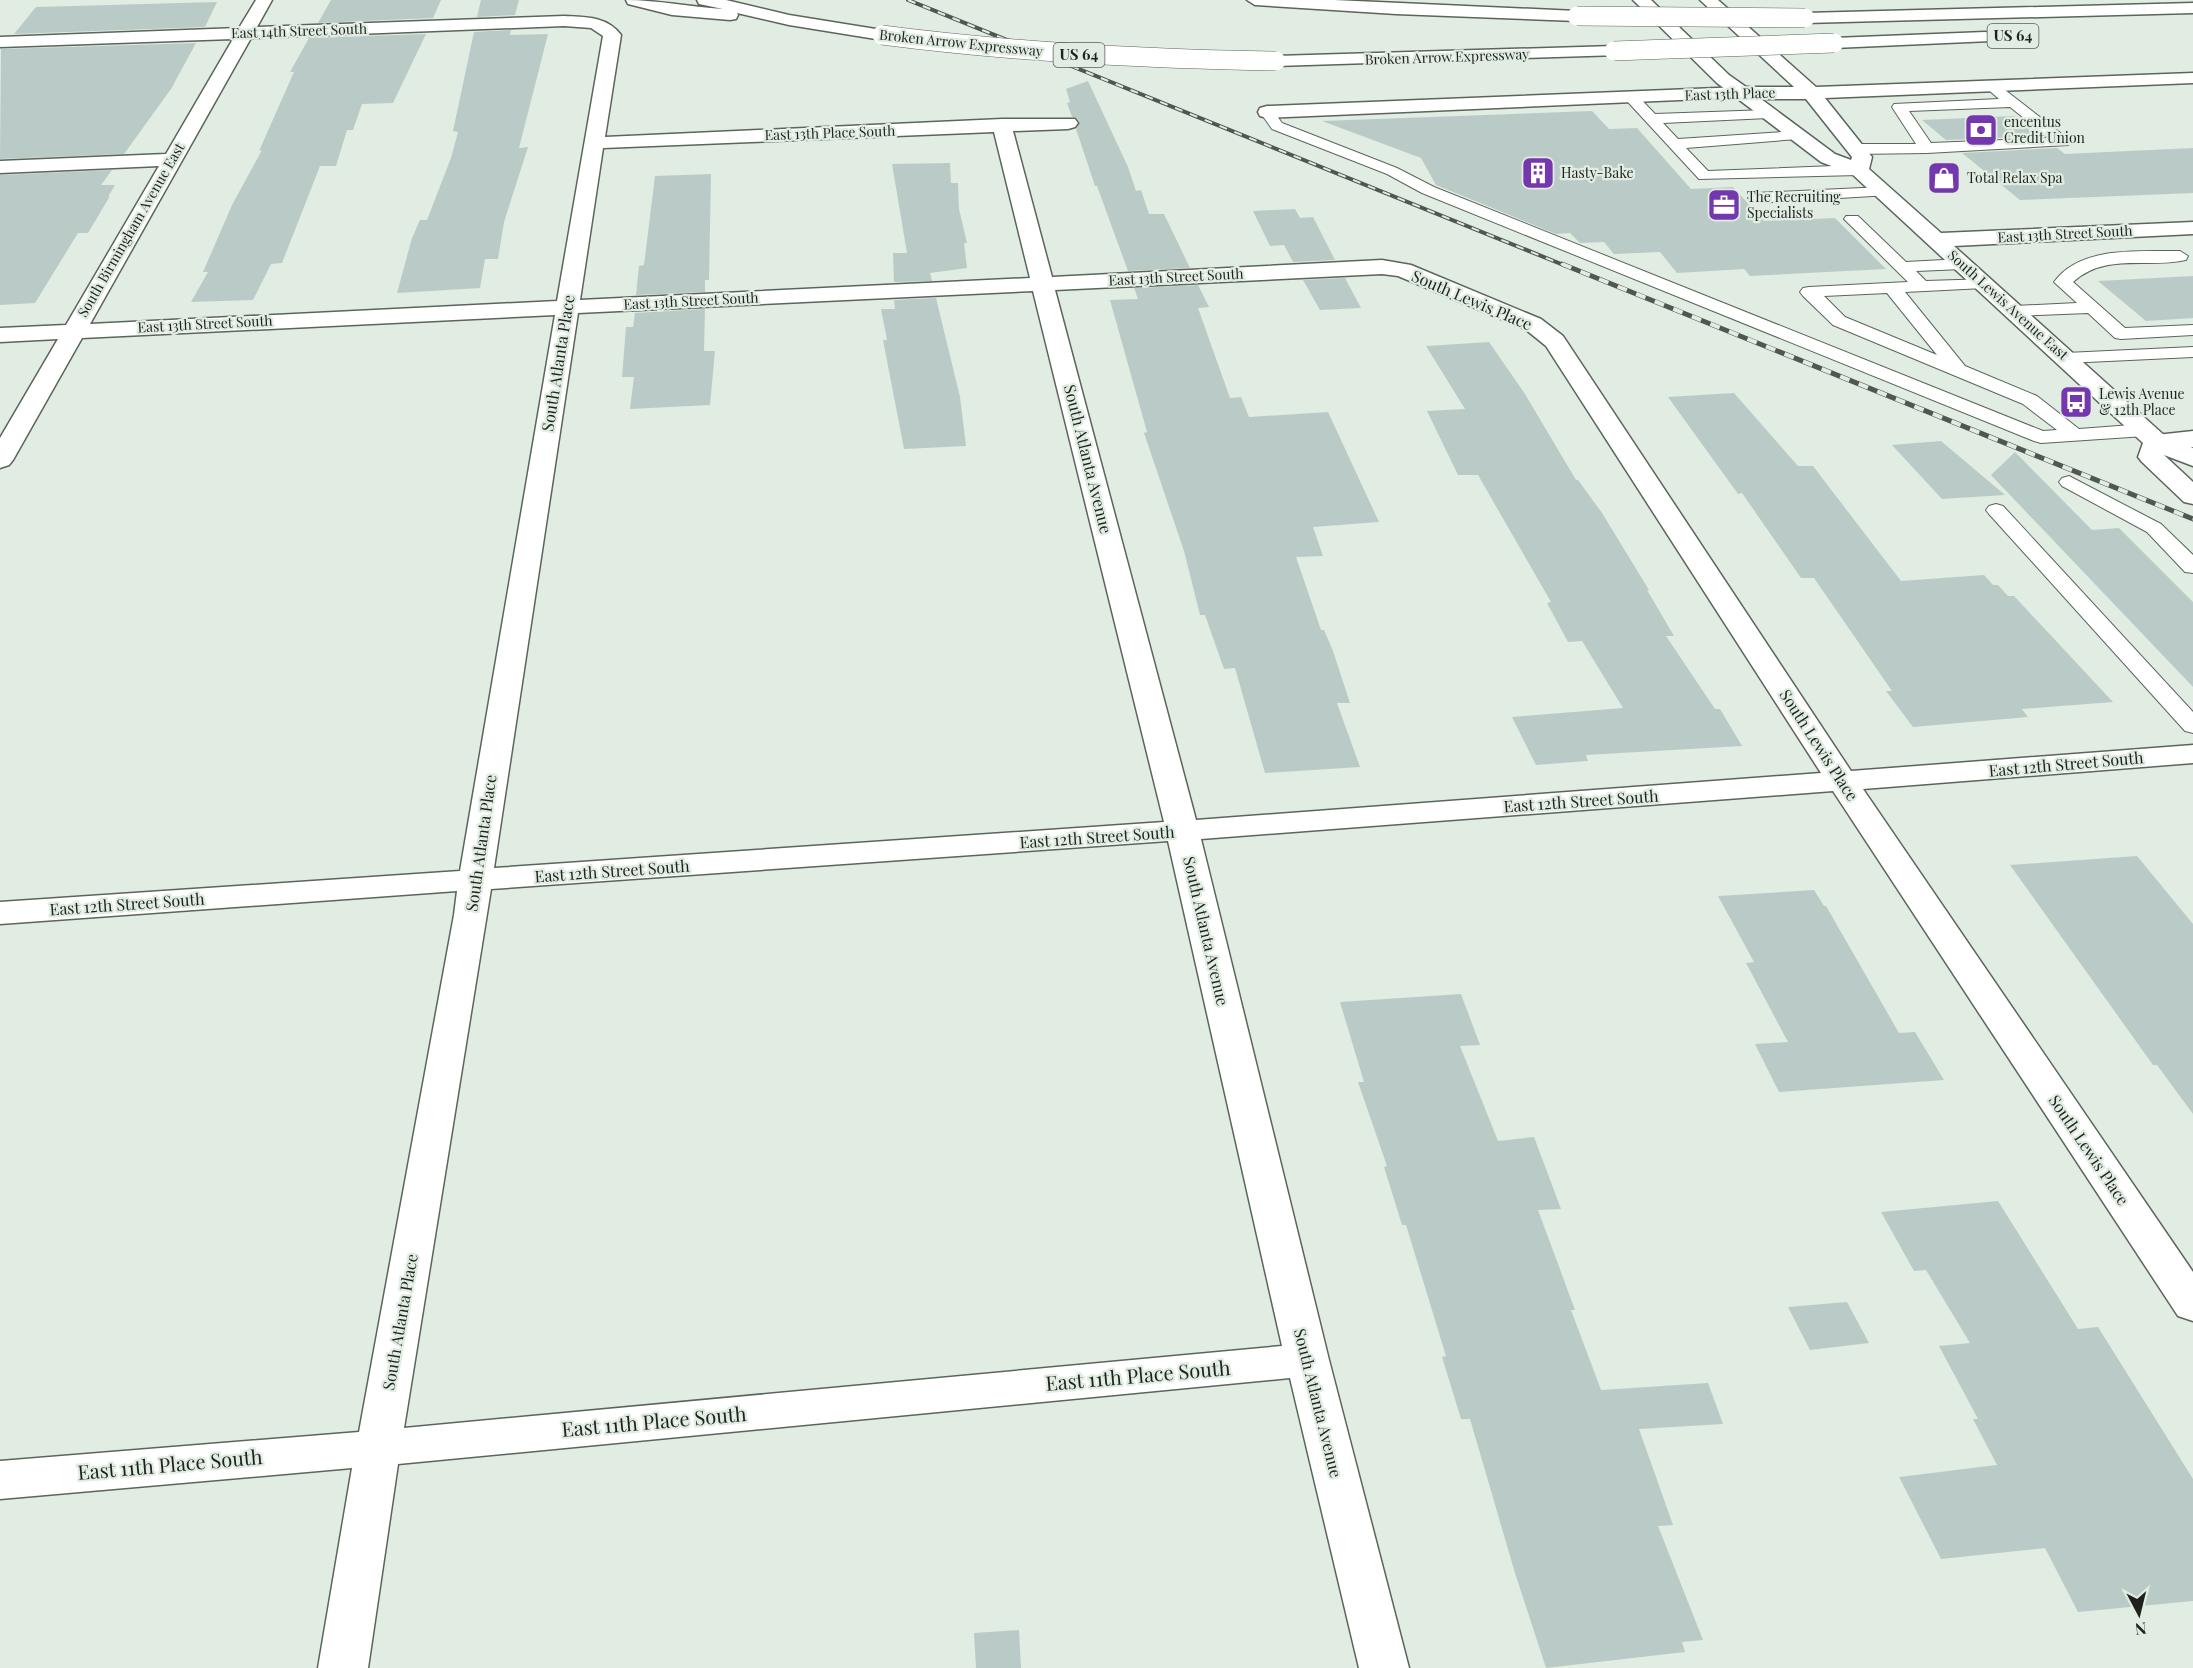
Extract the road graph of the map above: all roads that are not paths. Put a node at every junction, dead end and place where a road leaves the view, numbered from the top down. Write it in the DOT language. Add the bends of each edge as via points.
graph roads {
  1 [pos="264,0"];
  2 [pos="634,0"];
  3 [pos="705,0"];
  4 [pos="1255,0"];
  5 [pos="1641,0"];
  6 [pos="1708,0"];
  7 [pos="2193,8"];
  8 [pos="789,20"];
  9 [pos="598,25"];
  10 [pos="245,33"];
  11 [pos="2001,37"];
  12 [pos="0,42"];
  13 [pos="2193,78"];
  14 [pos="1991,86"];
  15 [pos="1879,90"];
  16 [pos="1742,93"];
  17 [pos="1811,93"];
  18 [pos="1632,98"];
  19 [pos="2013,103"];
  20 [pos="1899,107"];
  21 [pos="1267,112"];
  22 [pos="1768,114"];
  23 [pos="1652,119"];
  24 [pos="1068,123"];
  25 [pos="1002,125"];
  26 [pos="1797,135"];
  27 [pos="593,143"];
  28 [pos="1675,144"];
  29 [pos="1927,148"];
  30 [pos="172,160"];
  31 [pos="1858,161"];
  32 [pos="1934,163"];
  33 [pos="0,167"];
  34 [pos="1883,192"];
  35 [pos="1756,198"];
  36 [pos="1852,219"];
  37 [pos="2193,228"];
  38 [pos="2088,233"];
  39 [pos="1937,240"];
  40 [pos="2180,256"];
  41 [pos="2121,260"];
  42 [pos="1963,264"];
  43 [pos="1382,267"];
  44 [pos="1902,267"];
  45 [pos="1984,283"];
  46 [pos="1042,284"];
  47 [pos="1922,286"];
  48 [pos="1892,288"];
  49 [pos="567,307"];
  50 [pos="2092,308"];
  51 [pos="2015,311"];
  52 [pos="2193,330"];
  53 [pos="72,331"];
  54 [pos="0,335"];
  55 [pos="2193,352"];
  56 [pos="2066,358"];
  57 [pos="1958,370"];
  58 [pos="2075,435"];
  59 [pos="2151,436"];
  60 [pos="2193,439"];
  61 [pos="2193,458"];
  62 [pos="0,460"];
  63 [pos="2069,482"];
  64 [pos="2193,496"];
  65 [pos="1996,510"];
  66 [pos="2193,567"];
  67 [pos="2193,726"];
  68 [pos="2193,754"];
  69 [pos="1842,781"];
  70 [pos="1182,831"];
  71 [pos="475,880"];
  72 [pos="0,913"];
  73 [pos="2193,1305"];
  74 [pos="1307,1360"];
  75 [pos="378,1448"];
  76 [pos="0,1479"];
  77 [pos="343,1668"];
  78 [pos="1384,1668"];
  1 -- 10 [label="main road, South Birmingham Avenue East"];
  2 -- 8 [label="main road" via="672,10"];
  3 -- 8 [label="main road, Broken Arrow Expressway / US 64"];
  4 -- 7 [label="main road, US 64, bridge" via="1577,16 1805,18"];
  5 -- 16 [label="main road, South Lewis Avenue East"];
  6 -- 17 [label="main road, South Lewis Avenue East"];
  8 -- 11 [label="main road, Broken Arrow Expressway / US 64, bridge" via="954,45 1186,61"];
  9 -- 10 [label="main road, East 14th Street South" via="564,21"];
  9 -- 27 [label="main road, South Atlanta Place" via="612,35"];
  10 -- 12 [label="main road, East 14th Street South"];
  10 -- 30 [label="main road, South Birmingham Avenue East"];
  13 -- 14 [label="main road, East 13th Place"];
  14 -- 15 [label="main road, East 13th Place"];
  14 -- 19 [label="lane"];
  15 -- 17 [label="main road, East 13th Place"];
  15 -- 20 [label="lane"];
  16 -- 17 [label="main road, East 13th Place"];
  16 -- 18 [label="main road, East 13th Place"];
  16 -- 22 [label="main road, South Lewis Avenue East"];
  17 -- 31 [label="main road, South Lewis Avenue East"];
  18 -- 21 [label="main road, East 13th Place"];
  18 -- 23 [label="lane"];
  19 -- 20 [label="lane"];
  19 -- 29 [label="lane" via="2063,142"];
  20 -- 29 [label="lane"];
  21 -- 58 [label="lane" via="1277,126 1392,171 1428,190 2019,428 2042,437"];
  22 -- 23 [label="lane"];
  22 -- 26 [label="main road, South Lewis Avenue East"];
  23 -- 28 [label="lane"];
  24 -- 25 [label="main road, East 13th Place South"];
  25 -- 27 [label="main road, East 13th Place South"];
  25 -- 46 [label="main road, South Atlanta Avenue"];
  26 -- 28 [label="lane"];
  26 -- 31 [label="main road, South Lewis Avenue East" via="1828,158"];
  27 -- 49 [label="main road, South Atlanta Place"];
  28 -- 31 [label="lane" via="1704,176"];
  29 -- 31 [label="lane"];
  30 -- 33 [label="main road"];
  30 -- 53 [label="main road, South Birmingham Avenue East"];
  31 -- 32 [label="lane"];
  31 -- 34 [label="main road, South Lewis Avenue East"];
  34 -- 35 [label="lane"];
  34 -- 39 [label="main road, South Lewis Avenue East"];
  36 -- 44 [label="lane"];
  37 -- 38 [label="main road, East 13th Street South"];
  38 -- 39 [label="main road, East 13th Street South"];
  38 -- 41 [label="lane"];
  39 -- 42 [label="main road, South Lewis Avenue East"];
  40 -- 41 [label="lane"];
  41 -- 50 [label="lane" via="2088,265 2070,273 2062,282"];
  42 -- 44 [label="lane"];
  42 -- 45 [label="main road, South Lewis Avenue East"];
  43 -- 46 [label="main road, East 13th Street South"];
  43 -- 69 [label="main road, South Lewis Place" via="1403,270 1533,324 1555,341"];
  44 -- 47 [label="lane"];
  45 -- 47 [label="lane"];
  45 -- 51 [label="main road, South Lewis Avenue East"];
  46 -- 49 [label="main road, East 13th Street South"];
  46 -- 70 [label="main road, South Atlanta Avenue"];
  47 -- 48 [label="lane"];
  48 -- 57 [label="lane"];
  48 -- 57 [label="lane" via="1809,292 1839,321"];
  49 -- 53 [label="main road, East 13th Street South"];
  49 -- 71 [label="main road, South Atlanta Place"];
  50 -- 51 [label="lane"];
  50 -- 52 [label="lane" via="2121,333"];
  51 -- 56 [label="main road, South Lewis Avenue East"];
  53 -- 54 [label="main road, East 13th Street South"];
  53 -- 62 [label="main road, South Birmingham Avenue East"];
  55 -- 56 [label="lane"];
  56 -- 59 [label="main road, South Lewis Avenue East"];
  57 -- 58 [label="lane" via="2030,399"];
  58 -- 59 [label="lane"];
  59 -- 60 [label="main road"];
  59 -- 61 [label="main road, South Lewis Avenue East"];
  59 -- 64 [label="main road" via="2151,457"];
  63 -- 66 [label="lane" via="2154,528"];
  65 -- 67 [label="lane"];
  68 -- 69 [label="main road, East 12th Street South"];
  69 -- 70 [label="main road, East 12th Street South"];
  69 -- 73 [label="main road, South Lewis Place"];
  70 -- 71 [label="main road, East 12th Street South"];
  70 -- 74 [label="main road, South Atlanta Avenue"];
  71 -- 72 [label="main road, East 12th Street South"];
  71 -- 75 [label="main road, South Atlanta Place"];
  74 -- 75 [label="main road, East 11th Place South"];
  74 -- 78 [label="main road, South Atlanta Avenue"];
  75 -- 76 [label="main road, East 11th Place South"];
  75 -- 77 [label="main road, South Atlanta Place"];
}
